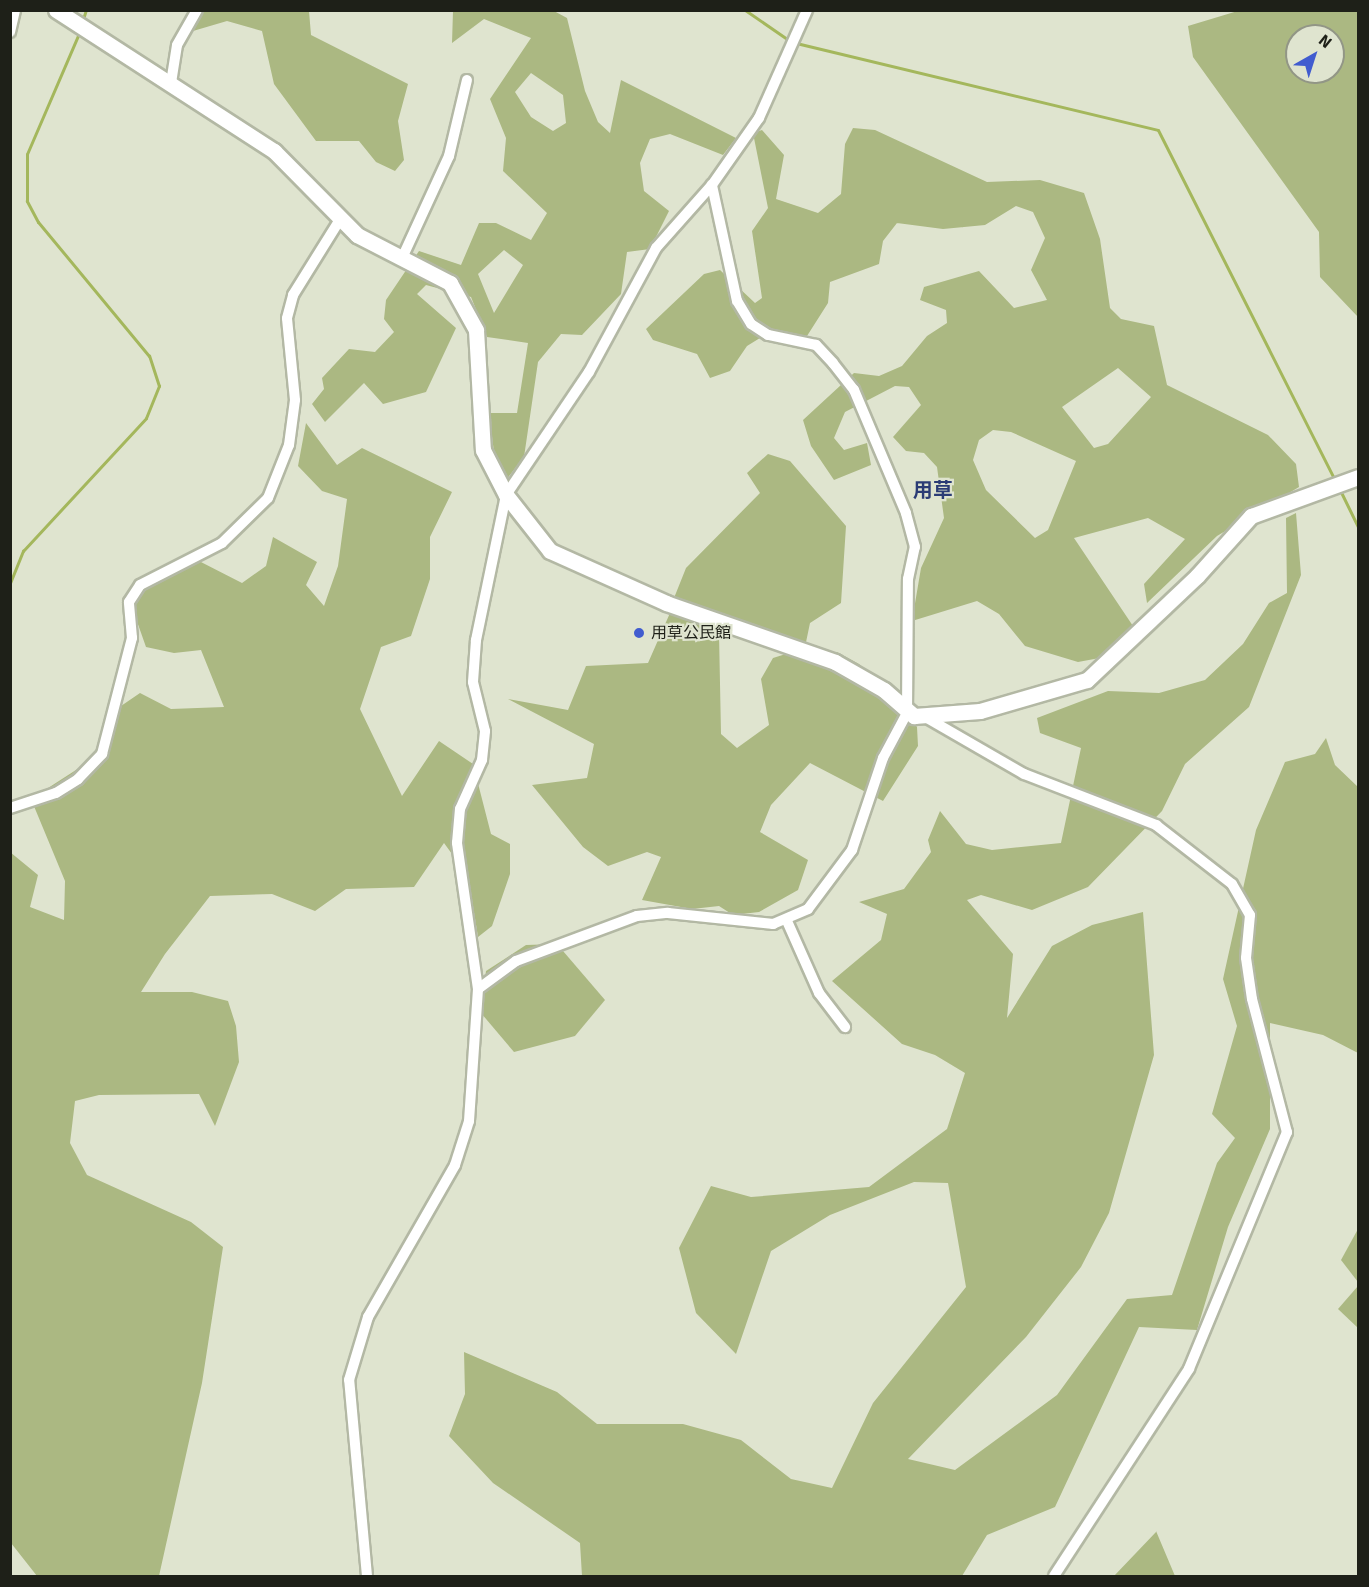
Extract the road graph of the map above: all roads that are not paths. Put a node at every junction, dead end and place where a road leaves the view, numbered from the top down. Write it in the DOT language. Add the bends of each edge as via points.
graph roads {
  1 [pos="15,10"];
  2 [pos="56,10"];
  3 [pos="197,10"];
  4 [pos="807,10"];
  5 [pos="10,32"];
  6 [pos="467,81"];
  7 [pos="171,83"];
  8 [pos="712,185"];
  9 [pos="339,221"];
  10 [pos="403,256"];
  11 [pos="1359,477"];
  12 [pos="506,495"];
  13 [pos="907,713"];
  14 [pos="927,718"];
  15 [pos="10,807"];
  16 [pos="787,921"];
  17 [pos="478,989"];
  18 [pos="845,1027"];
  19 [pos="368,1576"];
  20 [pos="1054,1576"];
  1 -- 5 [label="street"];
  2 -- 7 [label="street"];
  3 -- 7 [label="street" via="177,45"];
  4 -- 8 [label="street" via="780,80"];
  6 -- 10 [label="street" via="449,156"];
  7 -- 9 [label="street" via="274,151"];
  8 -- 12 [label="street" via="656,248 589,372"];
  8 -- 13 [label="street" via="742,309 751,324 768,335 816,345 833,363 854,390 906,513 915,547 908,579"];
  9 -- 10 [label="street"];
  9 -- 15 [label="street" via="292,295 287,318 295,400 289,445 268,498 222,543 140,585 129,602 132,638 102,754 64,788"];
  10 -- 12 [label="street" via="450,283 465,304 476,330 483,450"];
  11 -- 14 [label="street" via="1251,516 1172,601 1087,680 1036,699"];
  12 -- 13 [label="street" via="537,538 584,570 836,662 884,690"];
  12 -- 17 [label="street" via="476,640 473,682 485,731 482,760 460,809 457,843"];
  13 -- 14 [label="street"];
  13 -- 16 [label="street" via="841,868 808,909"];
  14 -- 20 [label="street" via="1033,778 1156,825 1232,884 1250,915 1246,958 1252,999 1287,1132 1188,1369"];
  16 -- 17 [label="street" via="637,916 516,961"];
  16 -- 18 [label="street" via="819,993"];
  17 -- 19 [label="street" via="463,1145 368,1317 349,1380"];
}
